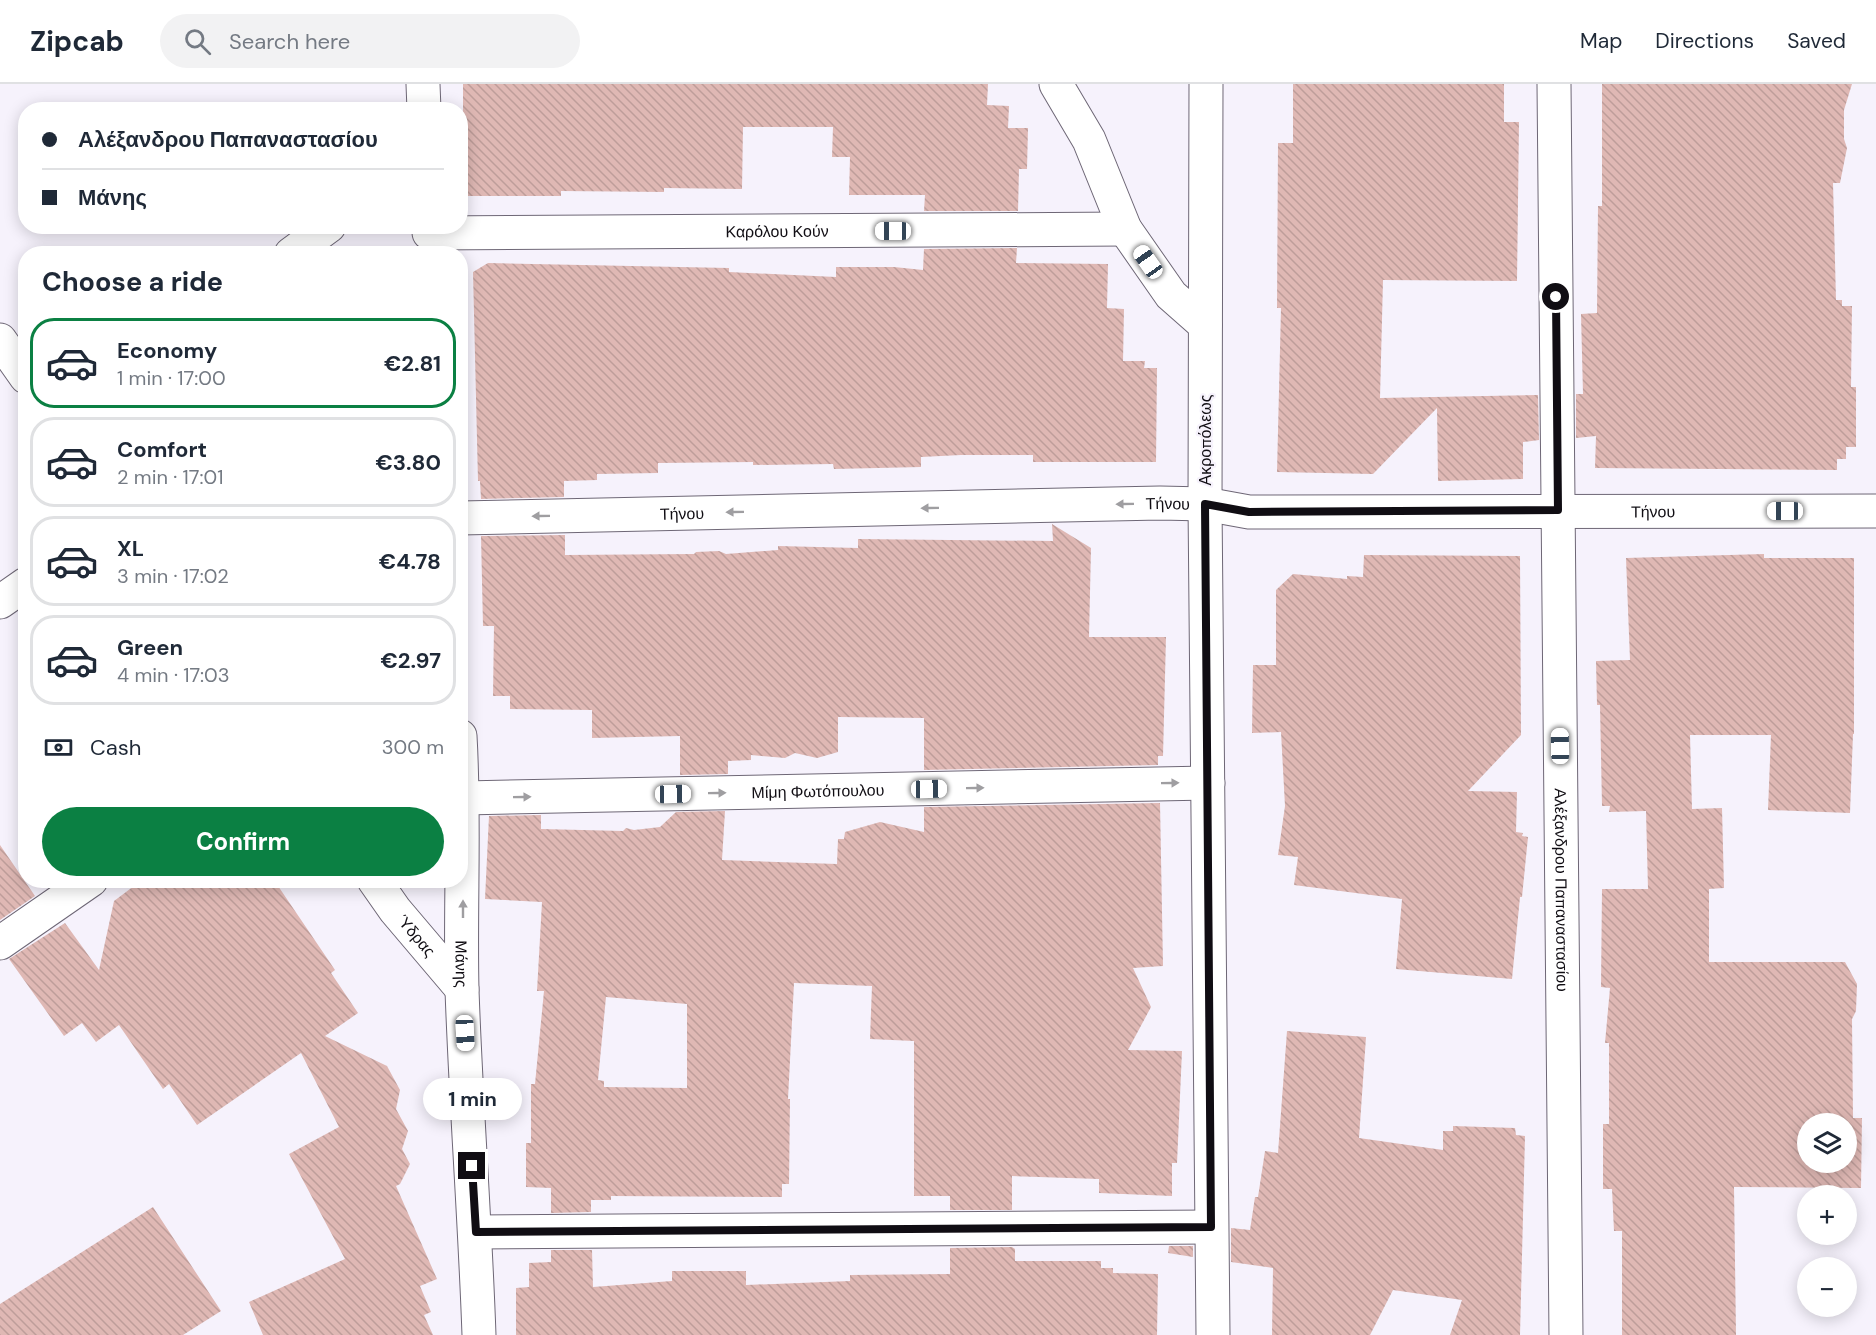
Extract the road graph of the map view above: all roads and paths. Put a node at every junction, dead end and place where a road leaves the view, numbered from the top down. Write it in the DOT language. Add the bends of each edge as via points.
graph roads {
  1 [pos="423,84"];
  2 [pos="1056,84"];
  3 [pos="1206,84"];
  4 [pos="1554,84"];
  5 [pos="424,102"];
  6 [pos="1125,230"];
  7 [pos="318,234"];
  8 [pos="429,238"];
  9 [pos="302,246"];
  10 [pos="1205,325"];
  11 [pos="0,340"];
  12 [pos="18,365"];
  13 [pos="1205,504"];
  14 [pos="1558,510"];
  15 [pos="1876,511"];
  16 [pos="468,518"];
  17 [pos="18,590"];
  18 [pos="0,602"];
  19 [pos="1208,783"];
  20 [pos="468,798"];
  21 [pos="79,888"];
  22 [pos="380,888"];
  23 [pos="463,888"];
  24 [pos="0,943"];
  25 [pos="462,989"];
  26 [pos="1211,1227"];
  27 [pos="476,1232"];
  28 [pos="479,1335"];
  29 [pos="1213,1335"];
  30 [pos="1566,1335"];
  1 -- 5 [label="street"];
  2 -- 6 [label="street" via="1089,140"];
  3 -- 10 [label="street, Ακροπόλεως"];
  4 -- 14 [label="street, Αλέξανδρου Παπαναστασίου"];
  6 -- 8 [label="street, Καρόλου Κούν"];
  6 -- 10 [label="street" via="1170,295"];
  7 -- 9 [label="street"];
  10 -- 13 [label="street, Ακροπόλεως"];
  11 -- 12 [label="street"];
  13 -- 14 [label="street, Τήνου" via="1249,512"];
  13 -- 16 [label="street, Τήνου, one-way"];
  13 -- 19 [label="street, Ακροπόλεως"];
  14 -- 15 [label="street, Τήνου"];
  14 -- 30 [label="street, Αλέξανδρου Παπαναστασίου"];
  17 -- 18 [label="street"];
  20 -- 19 [label="street, Μίμη Φωτόπουλου, one-way"];
  19 -- 26 [label="street, Ακροπόλεως"];
  21 -- 24 [label="street"];
  22 -- 25 [label="street, Ύδρας"];
  25 -- 23 [label="street, Μάνης, one-way"];
  25 -- 27 [label="street, Μάνης"];
  26 -- 27 [label="street"];
  26 -- 29 [label="street, Ακροπόλεως"];
  27 -- 28 [label="street, Μάνης"];
}
